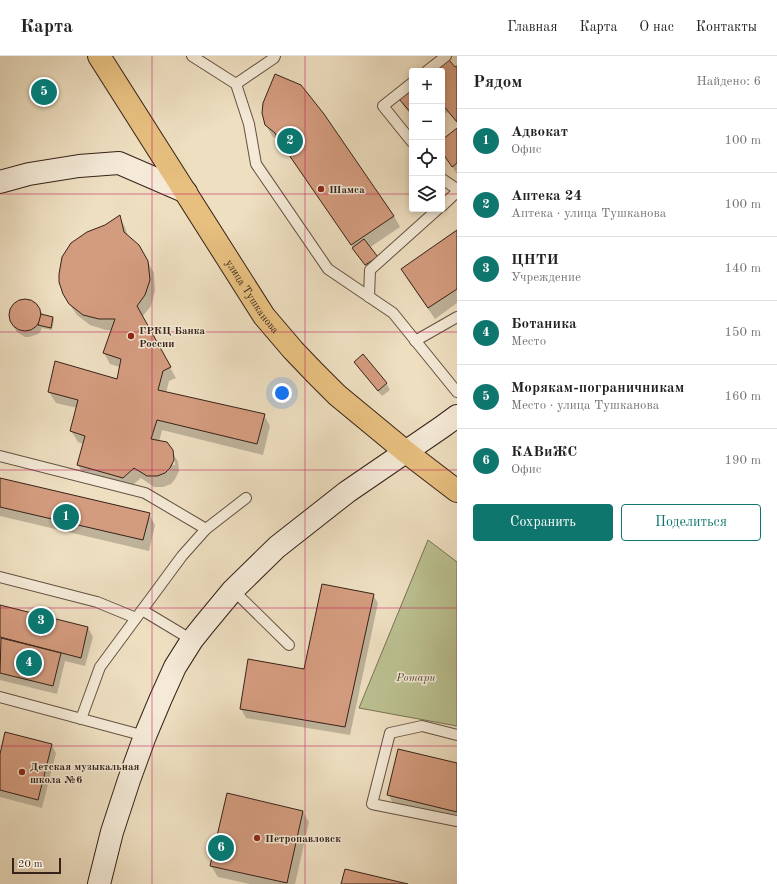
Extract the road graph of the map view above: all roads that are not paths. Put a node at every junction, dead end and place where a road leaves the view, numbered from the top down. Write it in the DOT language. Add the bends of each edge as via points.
graph roads {
  1 [pos="99,56"];
  2 [pos="192,56"];
  3 [pos="275,56"];
  4 [pos="446,56"];
  5 [pos="431,68"];
  6 [pos="236,84"];
  7 [pos="409,85"];
  8 [pos="410,140"];
  9 [pos="445,181"];
  10 [pos="0,182"];
  11 [pos="457,191"];
  12 [pos="186,192"];
  13 [pos="445,203"];
  14 [pos="435,212"];
  15 [pos="370,297"];
  16 [pos="457,317"];
  17 [pos="416,342"];
  18 [pos="457,392"];
  19 [pos="457,416"];
  20 [pos="406,452"];
  21 [pos="0,456"];
  22 [pos="457,492"];
  23 [pos="246,498"];
  24 [pos="206,529"];
  25 [pos="0,578"];
  26 [pos="233,590"];
  27 [pos="139,614"];
  28 [pos="192,640"];
  29 [pos="289,645"];
  30 [pos="0,697"];
  31 [pos="81,718"];
  32 [pos="457,734"];
  33 [pos="145,736"];
  34 [pos="457,820"];
  35 [pos="99,884"];
  1 -- 12 [label="main road, улица Тушканова"];
  2 -- 6 [label="lane"];
  3 -- 6 [label="lane"];
  4 -- 5 [label="lane"];
  6 -- 15 [label="lane" via="249,124 256,164 328,268"];
  7 -- 8 [label="lane" via="383,106"];
  9 -- 11 [label="lane"];
  10 -- 12 [label="main road" via="29,174 79,166 119,163"];
  11 -- 13 [label="lane"];
  12 -- 20 [label="main road, улица Тушканова" via="264,316 337,395"];
  14 -- 15 [label="lane" via="370,270"];
  15 -- 17 [label="lane" via="393,313"];
  16 -- 17 [label="lane"];
  17 -- 18 [label="lane"];
  19 -- 20 [label="main road"];
  20 -- 22 [label="main road, улица Тушканова"];
  20 -- 26 [label="main road" via="307,523 277,547"];
  21 -- 24 [label="lane" via="145,493"];
  23 -- 24 [label="lane"];
  24 -- 27 [label="lane" via="182,556"];
  25 -- 27 [label="lane"];
  26 -- 28 [label="main road"];
  26 -- 29 [label="lane"];
  27 -- 28 [label="lane"];
  27 -- 31 [label="lane" via="100,667"];
  28 -- 33 [label="main road" via="173,672"];
  30 -- 31 [label="lane"];
  31 -- 33 [label="lane"];
  32 -- 34 [label="lane" via="422,726 390,733 372,804"];
  33 -- 35 [label="main road" via="112,832"];
}
